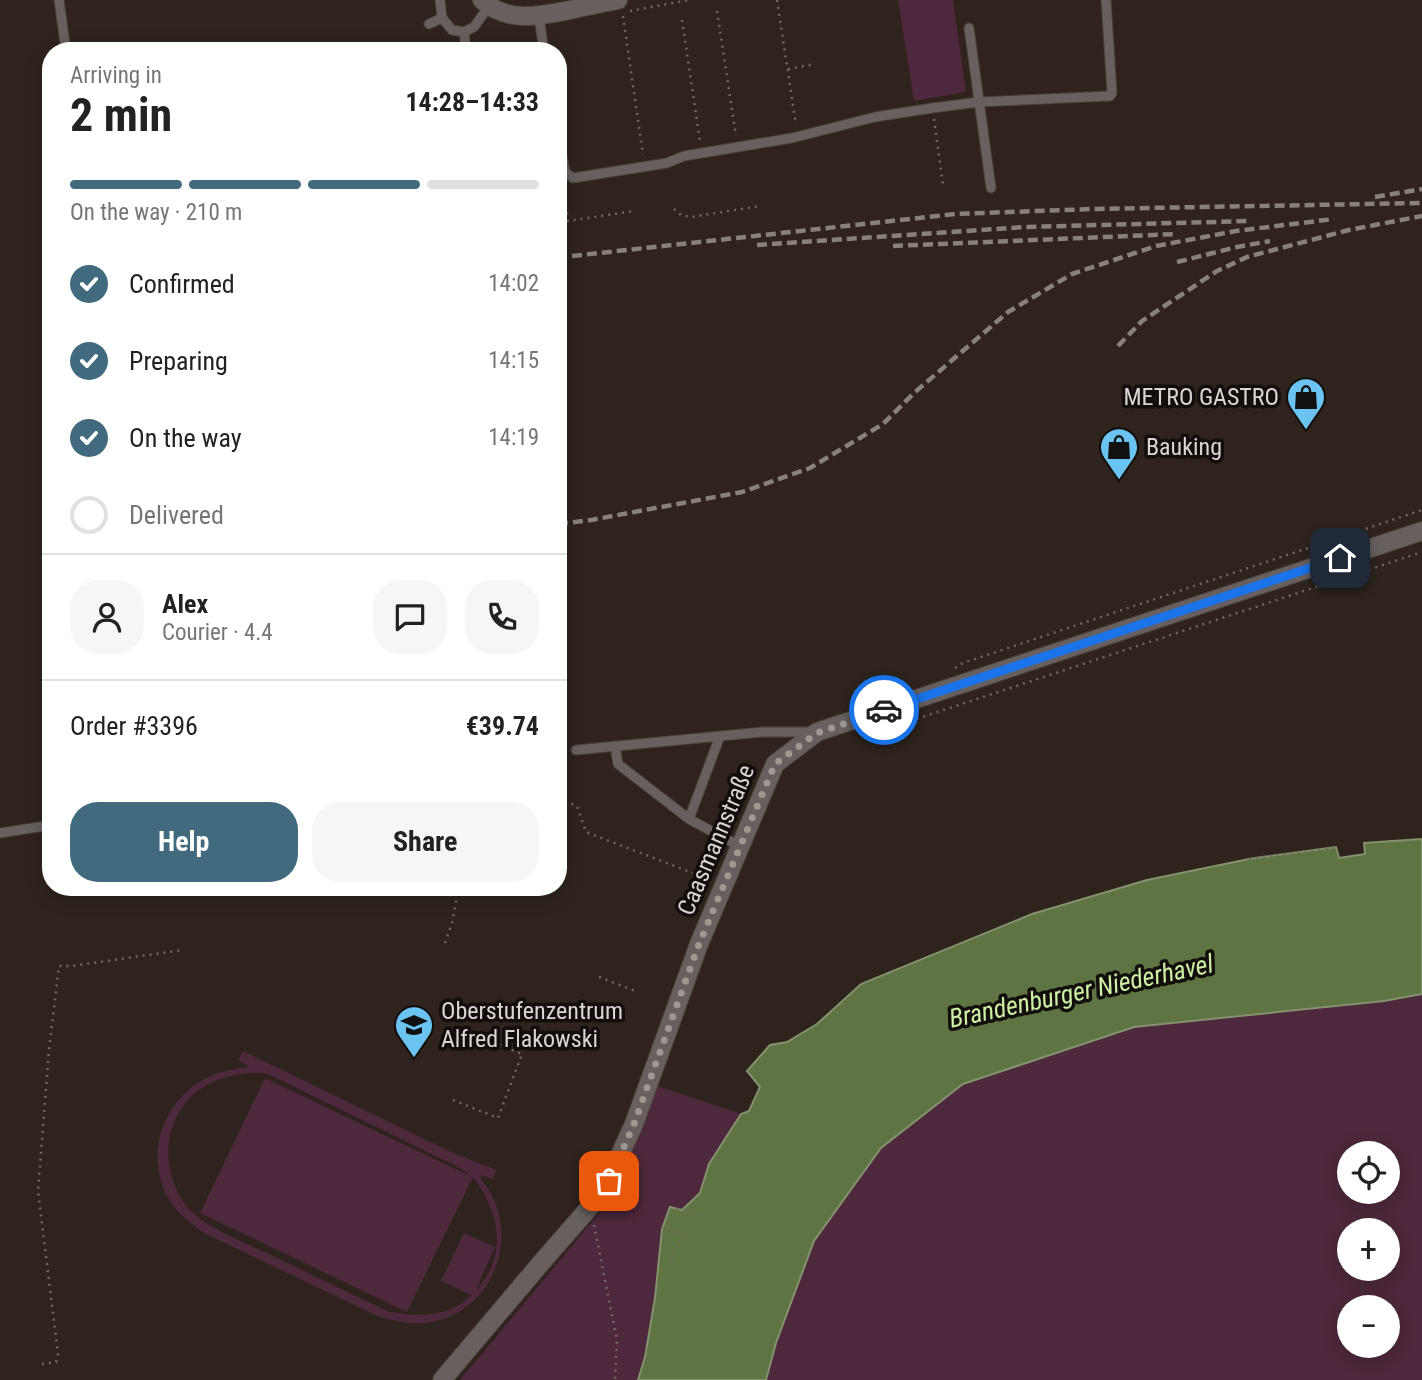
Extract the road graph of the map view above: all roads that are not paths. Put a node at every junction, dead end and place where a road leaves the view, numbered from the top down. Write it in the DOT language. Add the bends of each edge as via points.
graph roads {
  1 [pos="59,0"];
  2 [pos="440,0"];
  3 [pos="1106,0"];
  4 [pos="485,3"];
  5 [pos="620,6"];
  6 [pos="539,17"];
  7 [pos="442,18"];
  8 [pos="429,24"];
  9 [pos="969,28"];
  10 [pos="464,32"];
  11 [pos="65,42"];
  12 [pos="465,42"];
  13 [pos="543,42"];
  14 [pos="979,103"];
  15 [pos="567,174"];
  16 [pos="991,188"];
  17 [pos="1422,531"];
  18 [pos="817,733"];
  19 [pos="720,736"];
  20 [pos="615,746"];
  21 [pos="576,750"];
  22 [pos="689,819"];
  23 [pos="42,826"];
  24 [pos="0,833"];
  25 [pos="739,846"];
  26 [pos="442,1380"];
  1 -- 11 [label="lane"];
  2 -- 7 [label="lane"];
  3 -- 14 [label="lane" via="1110,96"];
  4 -- 6 [label="street" via="506,14"];
  4 -- 10 [label="lane" via="474,26"];
  5 -- 6 [label="street"];
  6 -- 13 [label="lane"];
  7 -- 8 [label="lane"];
  7 -- 10 [label="lane" via="452,30"];
  9 -- 14 [label="lane"];
  10 -- 12 [label="lane"];
  14 -- 15 [label="lane" via="874,117 667,163 573,178"];
  14 -- 16 [label="lane"];
  17 -- 18 [label="street, Caasmannstraße"];
  18 -- 19 [label="lane"];
  18 -- 25 [label="street, Caasmannstraße" via="775,764"];
  19 -- 20 [label="lane"];
  19 -- 22 [label="lane"];
  20 -- 21 [label="lane"];
  20 -- 22 [label="lane" via="618,764"];
  22 -- 25 [label="lane"];
  23 -- 24 [label="lane"];
  25 -- 26 [label="street, Caasmannstraße" via="634,1124 603,1192"];
}
